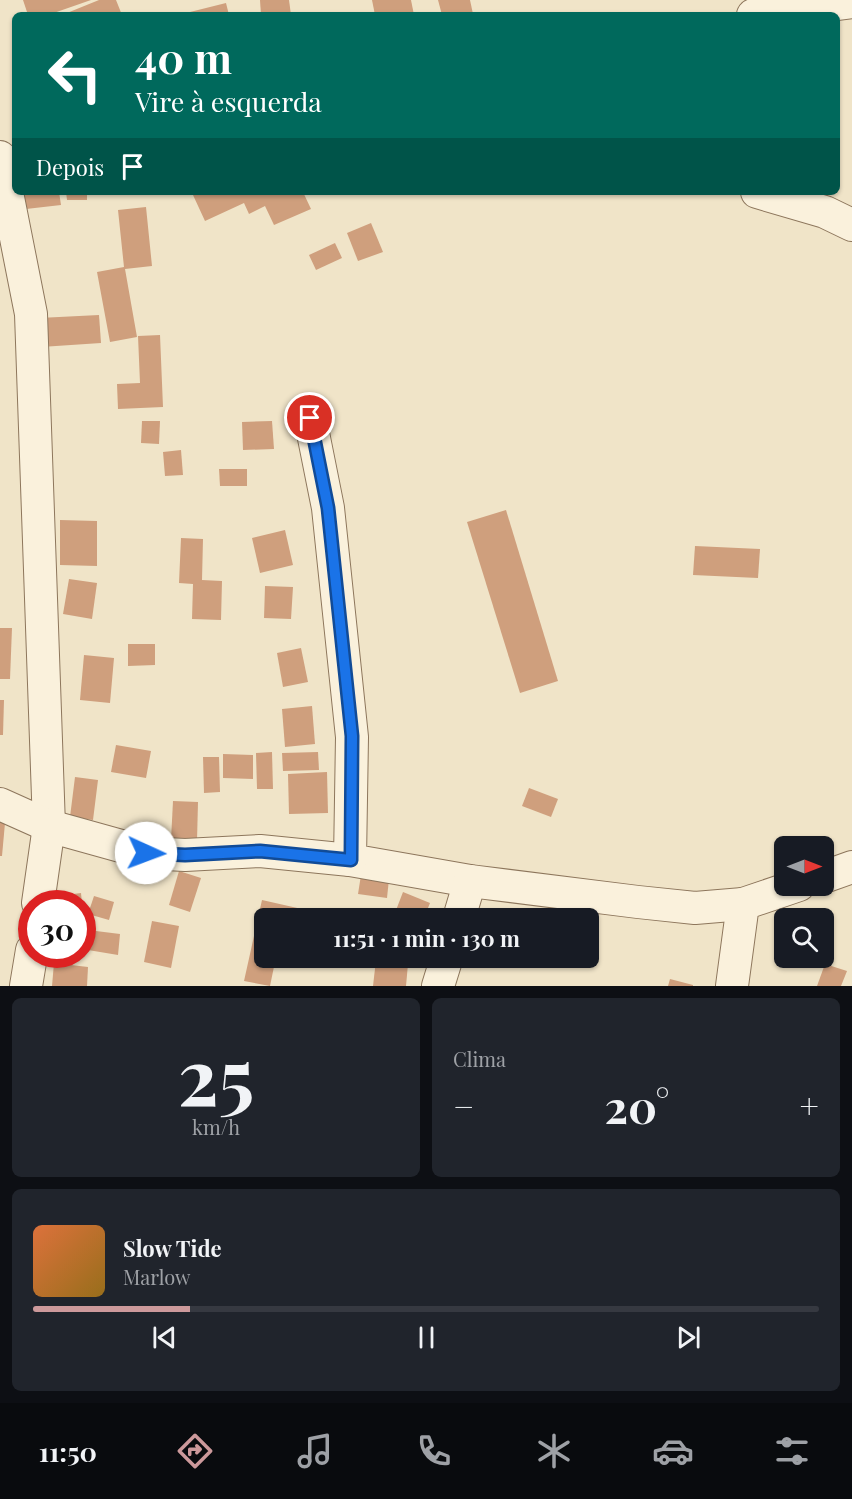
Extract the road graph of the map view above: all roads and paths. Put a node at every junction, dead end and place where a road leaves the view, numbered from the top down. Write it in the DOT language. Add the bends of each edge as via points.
graph roads {
  1 [pos="852,2"];
  2 [pos="776,12"];
  3 [pos="12,140"];
  4 [pos="0,150"];
  5 [pos="0,158"];
  6 [pos="767,195"];
  7 [pos="852,225"];
  8 [pos="310,418"];
  9 [pos="0,804"];
  10 [pos="49,826"];
  11 [pos="351,860"];
  12 [pos="852,867"];
  13 [pos="834,873"];
  14 [pos="470,881"];
  15 [pos="40,890"];
  16 [pos="774,893"];
  17 [pos="743,904"];
  18 [pos="462,908"];
  19 [pos="29,968"];
  20 [pos="444,968"];
  21 [pos="26,986"];
  22 [pos="438,986"];
  23 [pos="732,986"];
  1 -- 2 [label="street"];
  3 -- 4 [label="street"];
  5 -- 10 [label="street" via="32,314"];
  6 -- 7 [label="street" via="825,212"];
  8 -- 11 [label="street" via="328,508 352,736"];
  9 -- 10 [label="street"];
  10 -- 11 [label="street" via="146,853 260,851"];
  10 -- 15 [label="street"];
  11 -- 14 [label="street"];
  12 -- 13 [label="street"];
  14 -- 17 [label="street" via="695,908"];
  14 -- 18 [label="street"];
  16 -- 17 [label="street"];
  17 -- 23 [label="street"];
  19 -- 21 [label="street"];
  20 -- 22 [label="street"];
}
